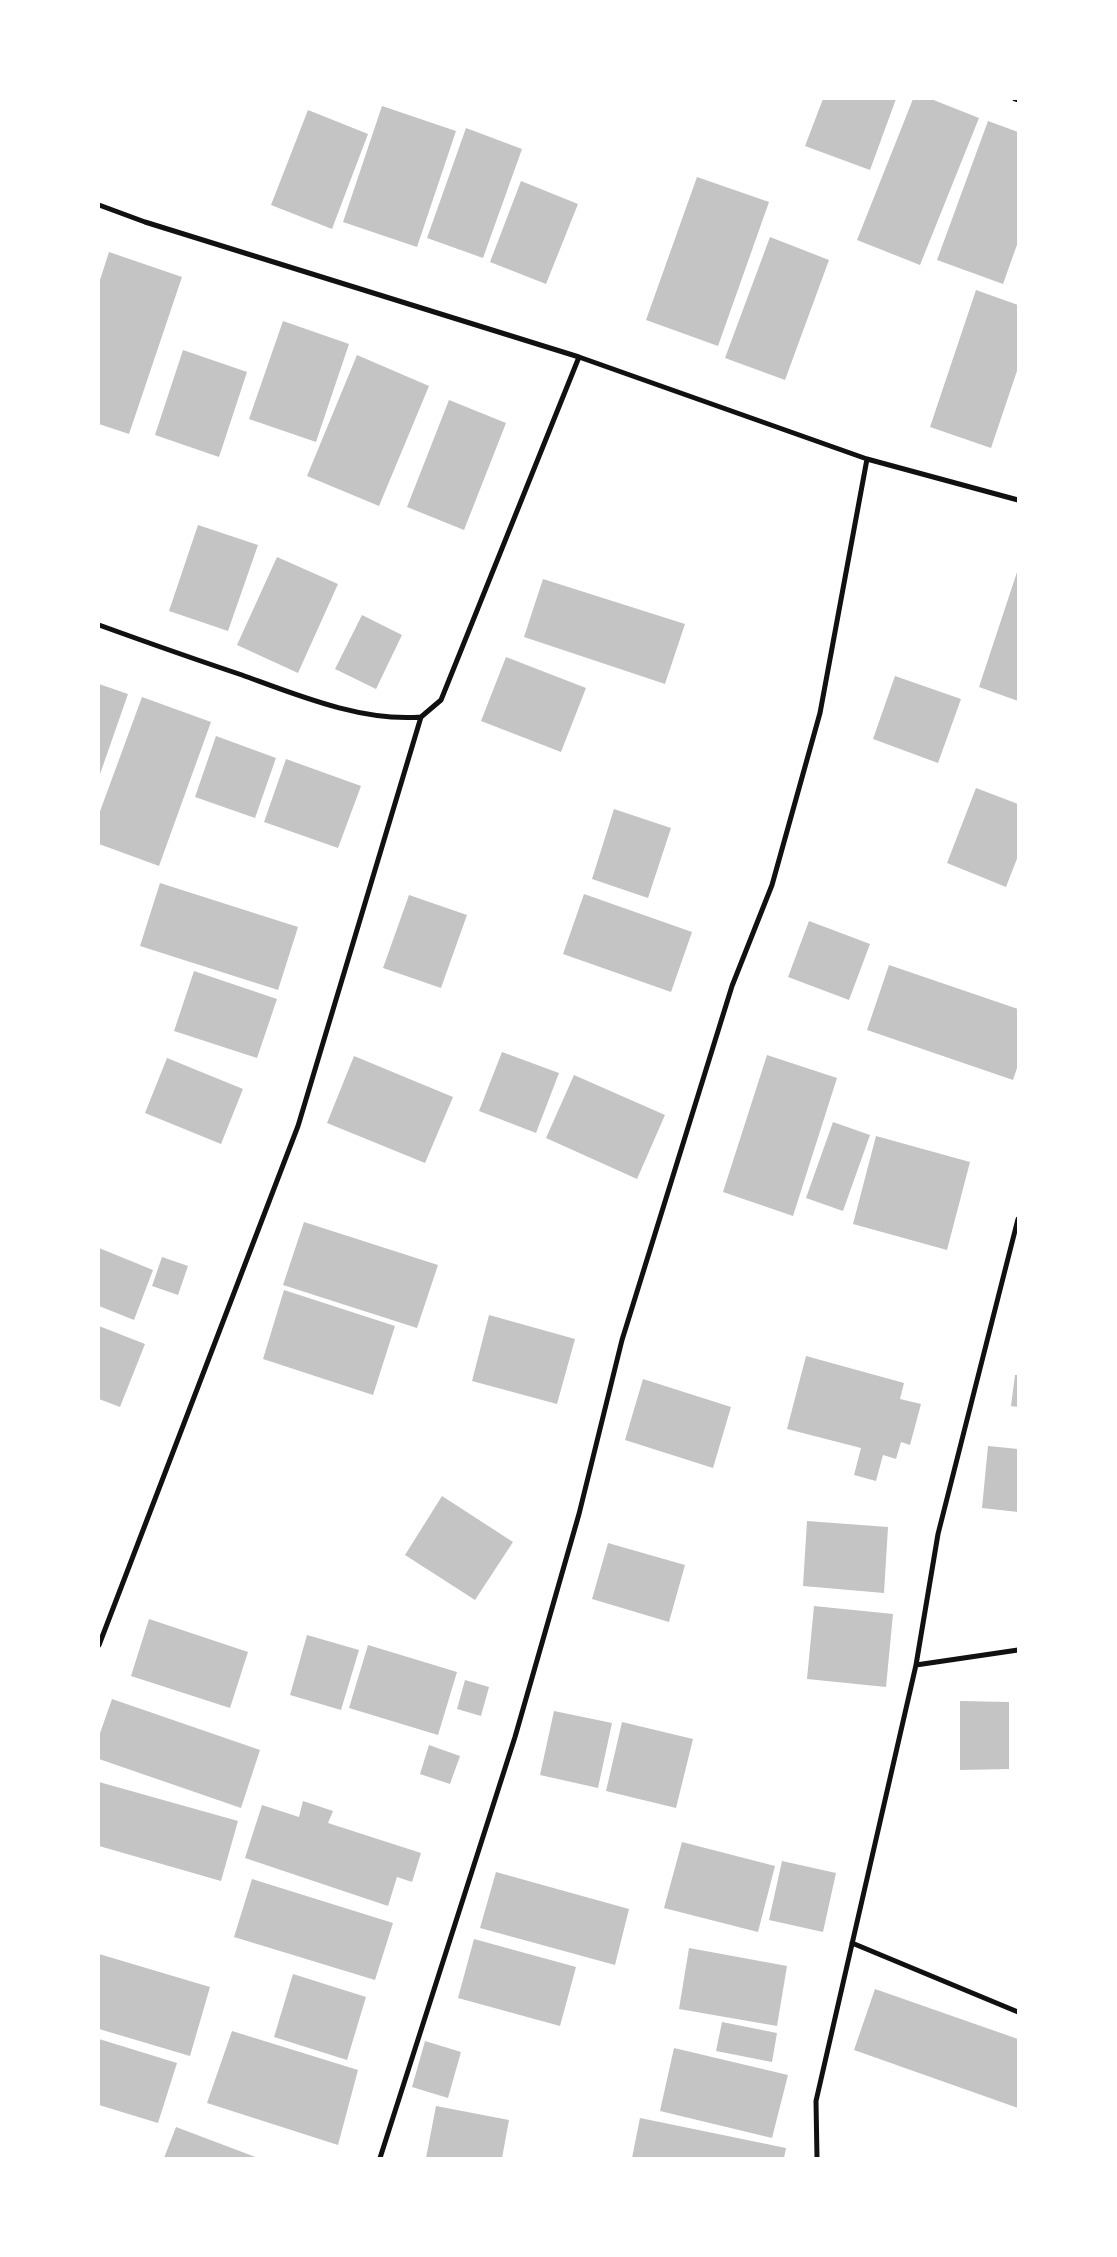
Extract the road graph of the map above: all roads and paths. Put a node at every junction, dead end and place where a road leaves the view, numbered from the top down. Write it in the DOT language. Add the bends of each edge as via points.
graph roads {
  1 [pos="99,205"];
  2 [pos="579,356"];
  3 [pos="868,459"];
  4 [pos="1018,500"];
  5 [pos="99,624"];
  6 [pos="421,718"];
  7 [pos="1018,1219"];
  8 [pos="99,1645"];
  9 [pos="1018,1650"];
  10 [pos="916,1665"];
  11 [pos="852,1943"];
  12 [pos="1018,2012"];
  13 [pos="380,2158"];
  14 [pos="817,2158"];
  1 -- 2 [label="street"];
  2 -- 3 [label="street"];
  2 -- 6 [label="street" via="441,700"];
  3 -- 4 [label="street"];
  3 -- 13 [label="street" via="820,713 772,885 732,986 625,1330 579,1514 515,1737"];
  5 -- 6 [label="street" via="291,693 375,716"];
  6 -- 8 [label="street" via="298,1126"];
  7 -- 10 [label="street" via="938,1534"];
  9 -- 10 [label="street"];
  10 -- 11 [label="street"];
  11 -- 12 [label="street"];
  11 -- 14 [label="street" via="816,2101"];
}
